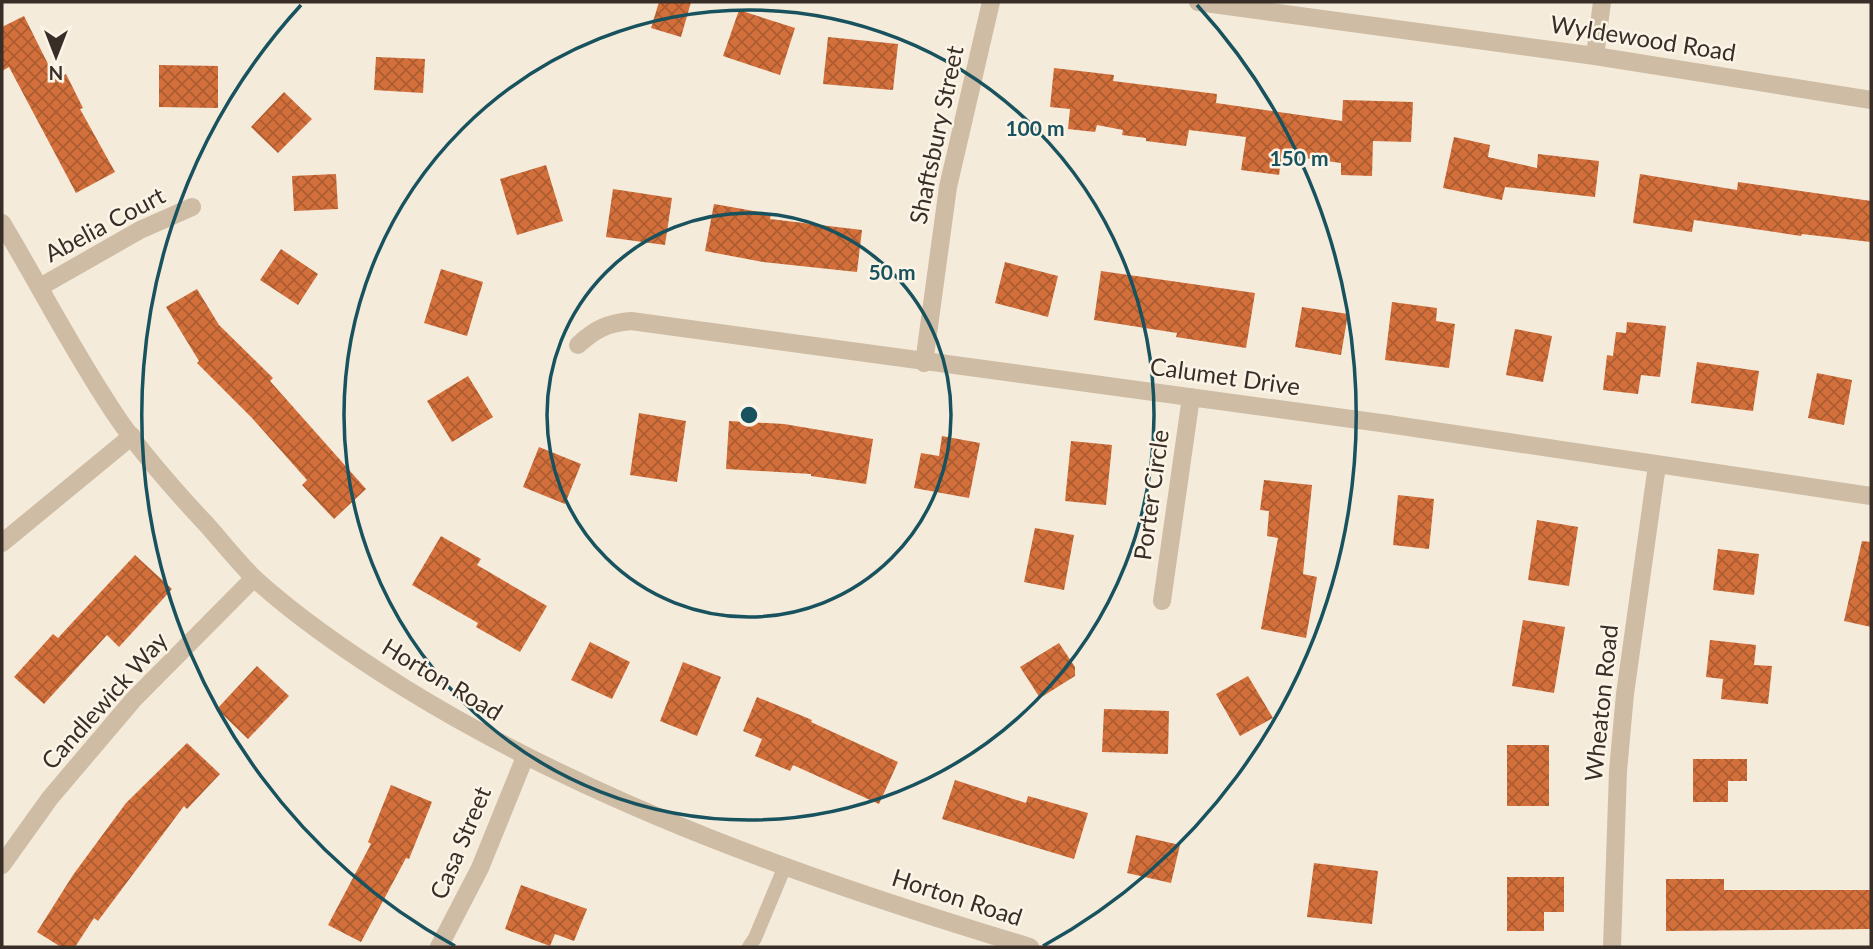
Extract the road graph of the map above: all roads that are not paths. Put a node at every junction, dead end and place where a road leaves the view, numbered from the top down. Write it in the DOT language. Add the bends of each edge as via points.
graph roads {
  1 [pos="991,2"];
  2 [pos="1198,2"];
  3 [pos="1602,2"];
  4 [pos="1595,56"];
  5 [pos="1871,100"];
  6 [pos="192,207"];
  7 [pos="2,223"];
  8 [pos="40,287"];
  9 [pos="578,345"];
  10 [pos="924,363"];
  11 [pos="1191,397"];
  12 [pos="132,436"];
  13 [pos="1657,465"];
  14 [pos="1871,496"];
  15 [pos="2,543"];
  16 [pos="254,578"];
  17 [pos="1162,601"];
  18 [pos="525,757"];
  19 [pos="2,865"];
  20 [pos="785,866"];
  21 [pos="439,947"];
  22 [pos="748,947"];
  23 [pos="1030,947"];
  24 [pos="1612,947"];
  1 -- 10 [label="street, Shaftsbury Street" via="948,187"];
  2 -- 4 [label="street, Wyldewood Road"];
  3 -- 4 [label="street"];
  4 -- 5 [label="street, Wyldewood Road"];
  6 -- 8 [label="street, Abelia Court" via="140,230"];
  7 -- 8 [label="street, Horton Road"];
  8 -- 12 [label="street, Horton Road" via="86,369"];
  9 -- 10 [label="street, Calumet Drive" via="593,330 631,321"];
  10 -- 11 [label="street, Calumet Drive"];
  11 -- 13 [label="street, Calumet Drive"];
  11 -- 17 [label="street, Porter Circle"];
  12 -- 15 [label="street"];
  12 -- 16 [label="street, Horton Road"];
  13 -- 14 [label="street, Calumet Drive"];
  13 -- 24 [label="street, Wheaton Road" via="1623,707"];
  16 -- 18 [label="street, Horton Road" via="363,662"];
  16 -- 19 [label="street, Candlewick Way" via="134,699 50,798"];
  18 -- 20 [label="street, Horton Road" via="620,801"];
  18 -- 21 [label="street, Casa Street" via="480,869"];
  20 -- 22 [label="lane"];
  20 -- 23 [label="street, Horton Road"];
}
